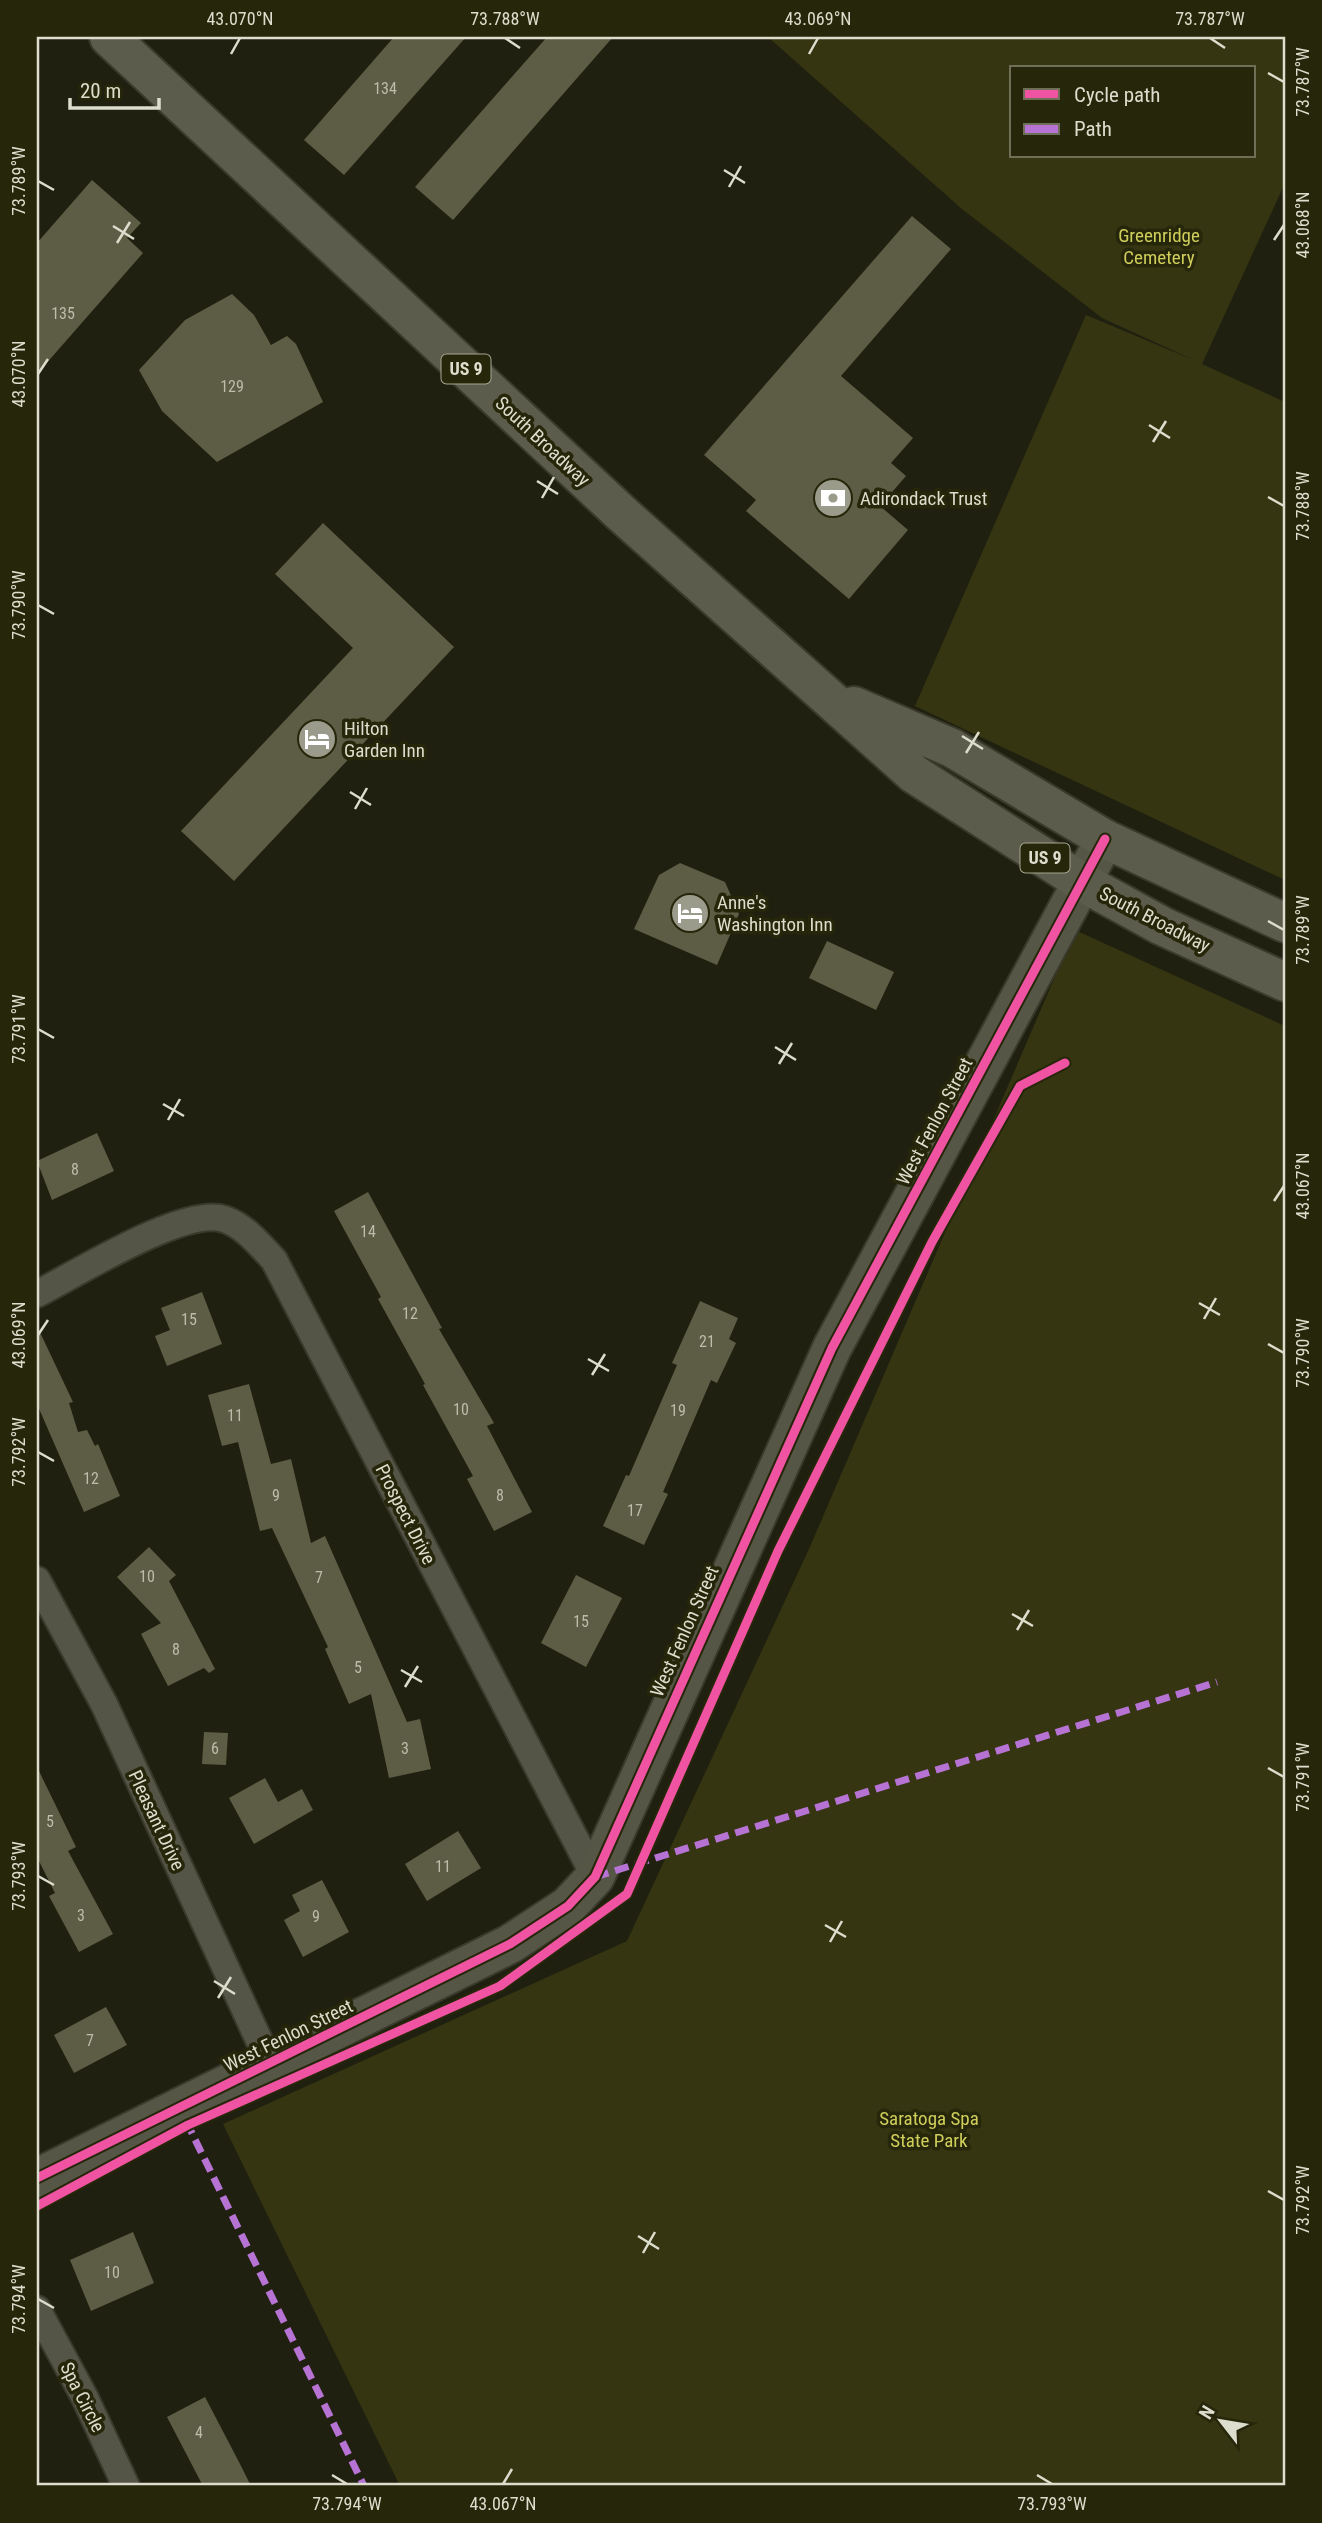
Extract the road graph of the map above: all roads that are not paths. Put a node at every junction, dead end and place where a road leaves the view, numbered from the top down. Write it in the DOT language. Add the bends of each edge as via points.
graph roads {
  1 [pos="109,37"];
  2 [pos="829,695"];
  3 [pos="1105,839"];
  4 [pos="1082,882"];
  5 [pos="1285,923"];
  6 [pos="1285,982"];
  7 [pos="37,1294"];
  8 [pos="37,1580"];
  9 [pos="595,1877"];
  10 [pos="270,2064"];
  11 [pos="37,2178"];
  12 [pos="37,2309"];
  13 [pos="125,2486"];
  1 -- 2 [label="main road, South Broadway / US 9" via="723,606"];
  2 -- 3 [label="main road, South Broadway / US 9" via="952,748"];
  2 -- 4 [label="main road, South Broadway / US 9" via="914,774"];
  3 -- 4 [label="street, West Fenlon Street"];
  3 -- 5 [label="main road, South Broadway / US 9"];
  4 -- 6 [label="main road, South Broadway / US 9" via="1162,926"];
  4 -- 9 [label="street, West Fenlon Street" via="832,1348"];
  7 -- 9 [label="street, Prospect Drive" via="168,1226 207,1217 224,1219 246,1231 274,1259"];
  8 -- 10 [label="street, Pleasant Drive" via="104,1704"];
  9 -- 10 [label="street, West Fenlon Street" via="568,1906 510,1944"];
  10 -- 11 [label="street, West Fenlon Street"];
  12 -- 13 [label="street, Spa Circle"];
}
